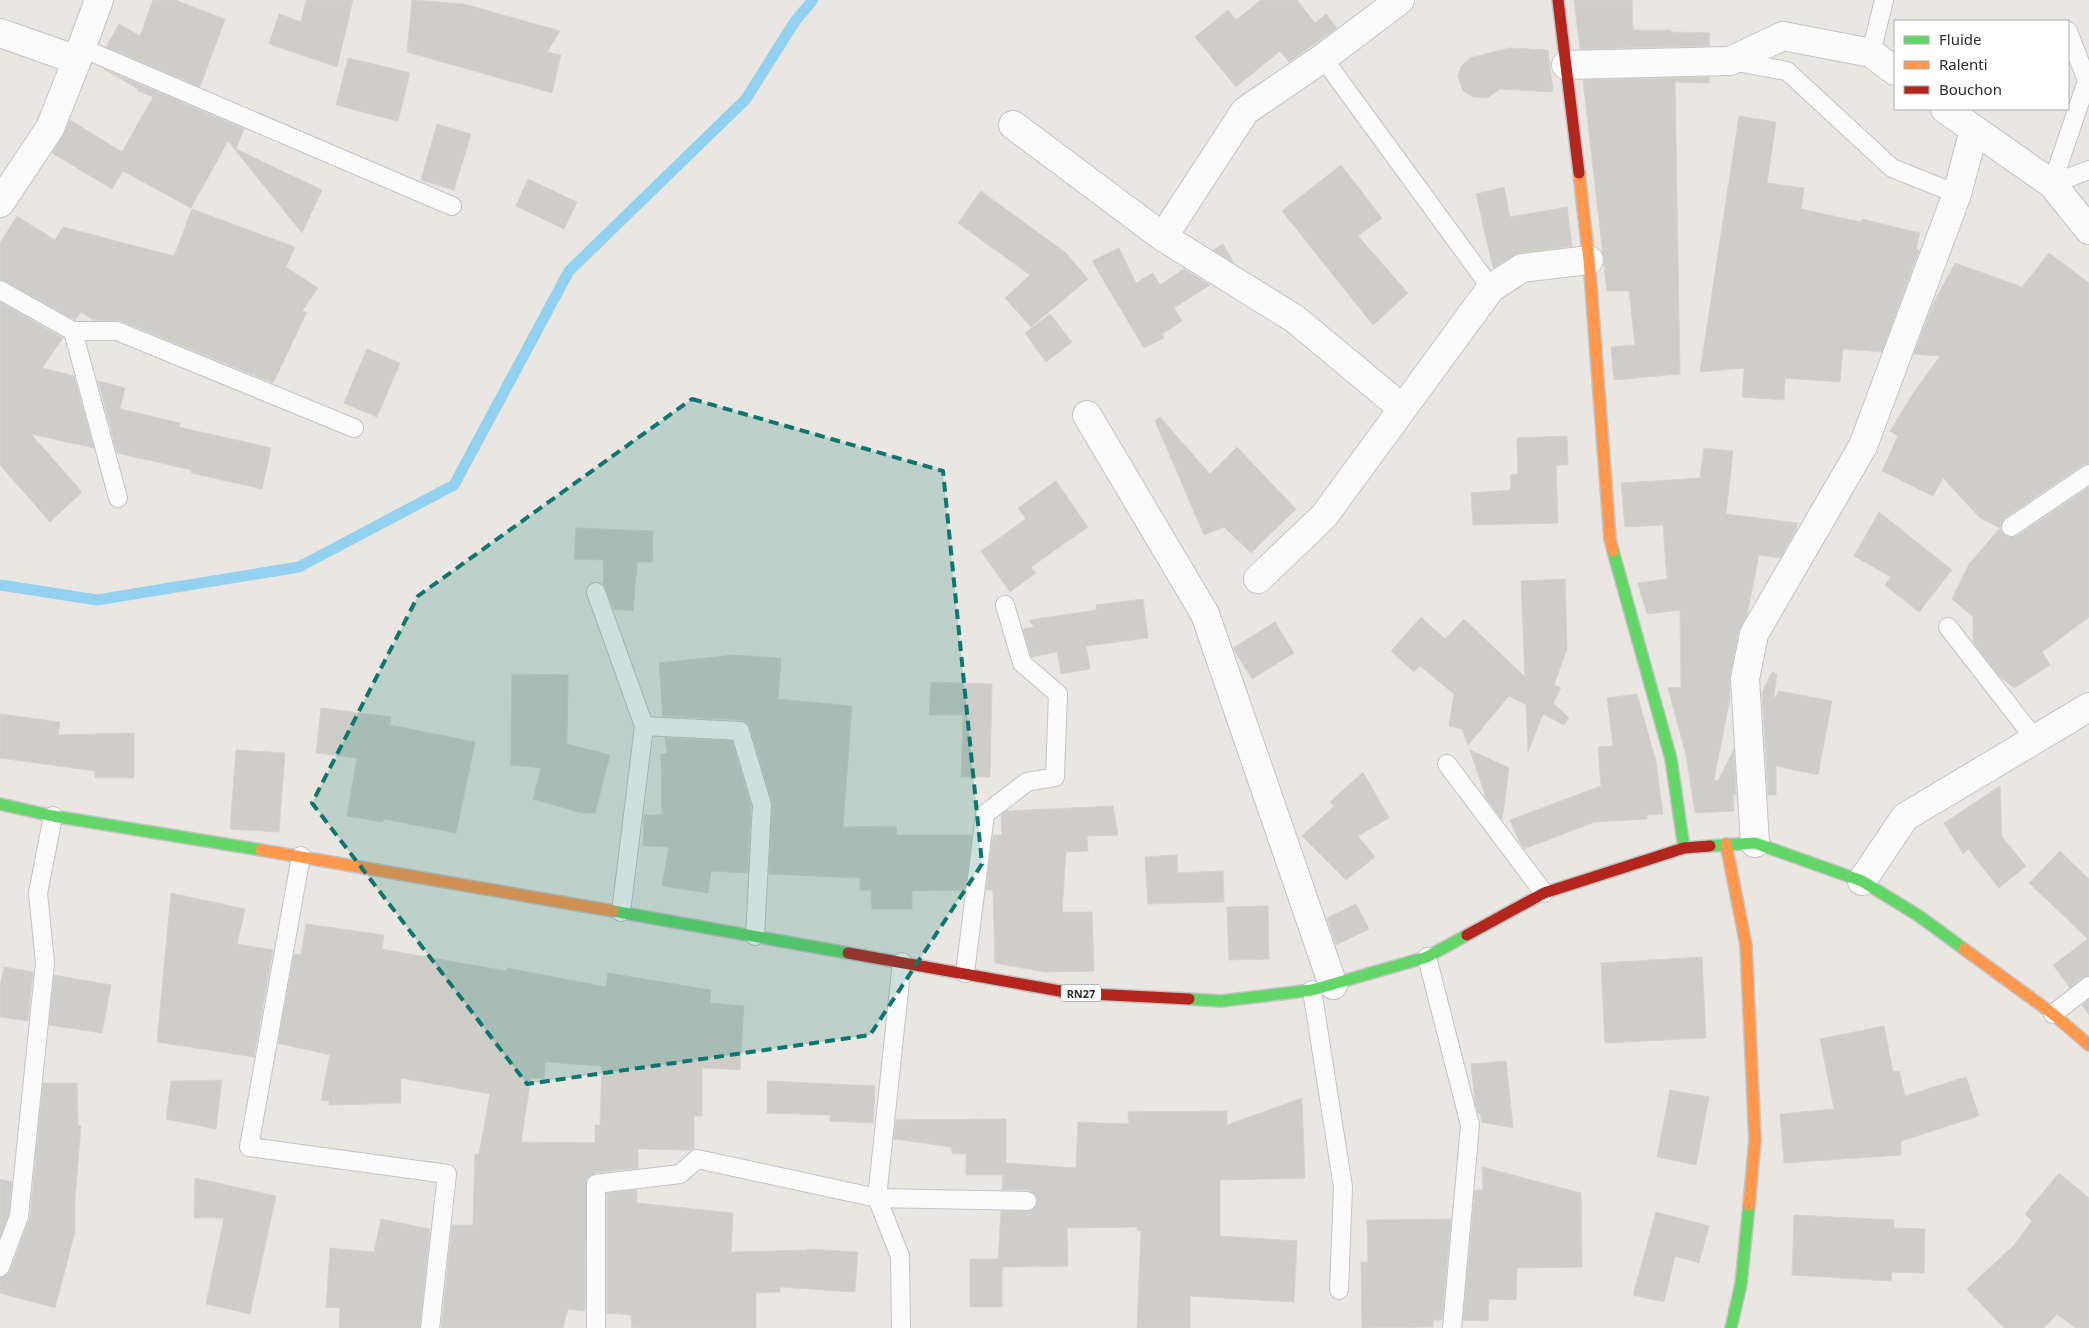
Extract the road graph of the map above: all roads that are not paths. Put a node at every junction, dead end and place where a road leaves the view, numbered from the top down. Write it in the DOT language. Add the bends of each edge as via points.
graph roads {
  1 [pos="99,0"];
  2 [pos="1400,0"];
  3 [pos="1558,0"];
  4 [pos="1884,0"];
  5 [pos="0,32"];
  6 [pos="2069,34"];
  7 [pos="1871,53"];
  8 [pos="80,54"];
  9 [pos="1323,58"];
  10 [pos="1730,61"];
  11 [pos="1566,64"];
  12 [pos="1894,70"];
  13 [pos="1946,110"];
  14 [pos="1013,124"];
  15 [pos="1974,130"];
  16 [pos="2089,170"];
  17 [pos="2052,184"];
  18 [pos="1957,194"];
  19 [pos="0,203"];
  20 [pos="452,206"];
  21 [pos="2089,230"];
  22 [pos="1163,237"];
  23 [pos="1588,260"];
  24 [pos="1491,288"];
  25 [pos="0,290"];
  26 [pos="73,331"];
  27 [pos="1402,408"];
  28 [pos="1087,415"];
  29 [pos="354,428"];
  30 [pos="2089,474"];
  31 [pos="118,498"];
  32 [pos="2011,527"];
  33 [pos="1258,578"];
  34 [pos="596,592"];
  35 [pos="1005,605"];
  36 [pos="1948,627"];
  37 [pos="2089,707"];
  38 [pos="644,726"];
  39 [pos="2035,739"];
  40 [pos="1446,764"];
  41 [pos="0,804"];
  42 [pos="53,816"];
  43 [pos="1755,843"];
  44 [pos="1726,844"];
  45 [pos="1684,848"];
  46 [pos="301,856"];
  47 [pos="1862,881"];
  48 [pos="1544,893"];
  49 [pos="621,912"];
  50 [pos="755,936"];
  51 [pos="1427,957"];
  52 [pos="902,962"];
  53 [pos="965,973"];
  54 [pos="2089,986"];
  55 [pos="1322,987"];
  56 [pos="2053,1014"];
  57 [pos="2089,1045"];
  58 [pos="877,1198"];
  59 [pos="1027,1201"];
  60 [pos="0,1267"];
  61 [pos="1339,1290"];
  62 [pos="430,1328"];
  63 [pos="596,1328"];
  64 [pos="901,1328"];
  65 [pos="1452,1328"];
  66 [pos="1731,1328"];
  1 -- 8 [label="street"];
  2 -- 9 [label="street"];
  3 -- 11 [label="main road"];
  4 -- 7 [label="lane"];
  5 -- 8 [label="street"];
  6 -- 17 [label="lane" via="2087,81"];
  7 -- 10 [label="street" via="1783,36"];
  7 -- 12 [label="street"];
  8 -- 19 [label="street" via="50,128"];
  8 -- 20 [label="lane"];
  9 -- 22 [label="street" via="1245,111"];
  9 -- 24 [label="lane"];
  10 -- 11 [label="street"];
  10 -- 18 [label="lane" via="1787,71 1892,168"];
  11 -- 23 [label="main road"];
  13 -- 15 [label="street"];
  14 -- 22 [label="street"];
  15 -- 17 [label="street"];
  15 -- 18 [label="street"];
  16 -- 17 [label="lane"];
  17 -- 21 [label="street"];
  18 -- 43 [label="street" via="1863,446 1754,634 1745,679"];
  22 -- 27 [label="street" via="1295,319"];
  23 -- 24 [label="street" via="1522,268"];
  23 -- 45 [label="main road" via="1610,539 1671,759"];
  24 -- 27 [label="street"];
  25 -- 26 [label="lane"];
  26 -- 29 [label="lane" via="117,331"];
  26 -- 31 [label="lane"];
  27 -- 33 [label="street" via="1324,516"];
  28 -- 55 [label="street" via="1205,614"];
  30 -- 32 [label="lane"];
  34 -- 38 [label="lane"];
  35 -- 53 [label="lane" via="1022,663 1058,694 1056,777 1027,782 985,814"];
  36 -- 39 [label="lane"];
  37 -- 39 [label="street"];
  38 -- 49 [label="lane"];
  38 -- 50 [label="lane" via="740,731 762,805"];
  39 -- 47 [label="street" via="1905,817"];
  40 -- 48 [label="lane"];
  41 -- 42 [label="main road, RN27"];
  42 -- 46 [label="main road, RN27"];
  42 -- 60 [label="lane" via="38,893 45,963 19,1216"];
  43 -- 44 [label="main road, RN27"];
  43 -- 47 [label="main road, RN27"];
  44 -- 45 [label="main road, RN27"];
  44 -- 66 [label="main road" via="1746,945 1755,1140 1741,1284"];
  45 -- 48 [label="main road, RN27"];
  46 -- 49 [label="main road, RN27"];
  46 -- 62 [label="lane" via="250,1147 446,1174"];
  47 -- 56 [label="main road, RN27" via="1919,916"];
  48 -- 51 [label="main road, RN27"];
  49 -- 50 [label="main road, RN27"];
  50 -- 52 [label="main road, RN27"];
  51 -- 55 [label="main road, RN27"];
  51 -- 65 [label="lane" via="1470,1125"];
  52 -- 53 [label="main road, RN27"];
  52 -- 58 [label="lane"];
  53 -- 55 [label="main road, RN27" via="1071,993 1221,1001"];
  54 -- 56 [label="lane"];
  55 -- 61 [label="lane" via="1343,1187"];
  56 -- 57 [label="main road, RN27"];
  58 -- 59 [label="lane"];
  58 -- 63 [label="lane" via="696,1159 680,1174 596,1184"];
  58 -- 64 [label="lane" via="900,1256"];
}
